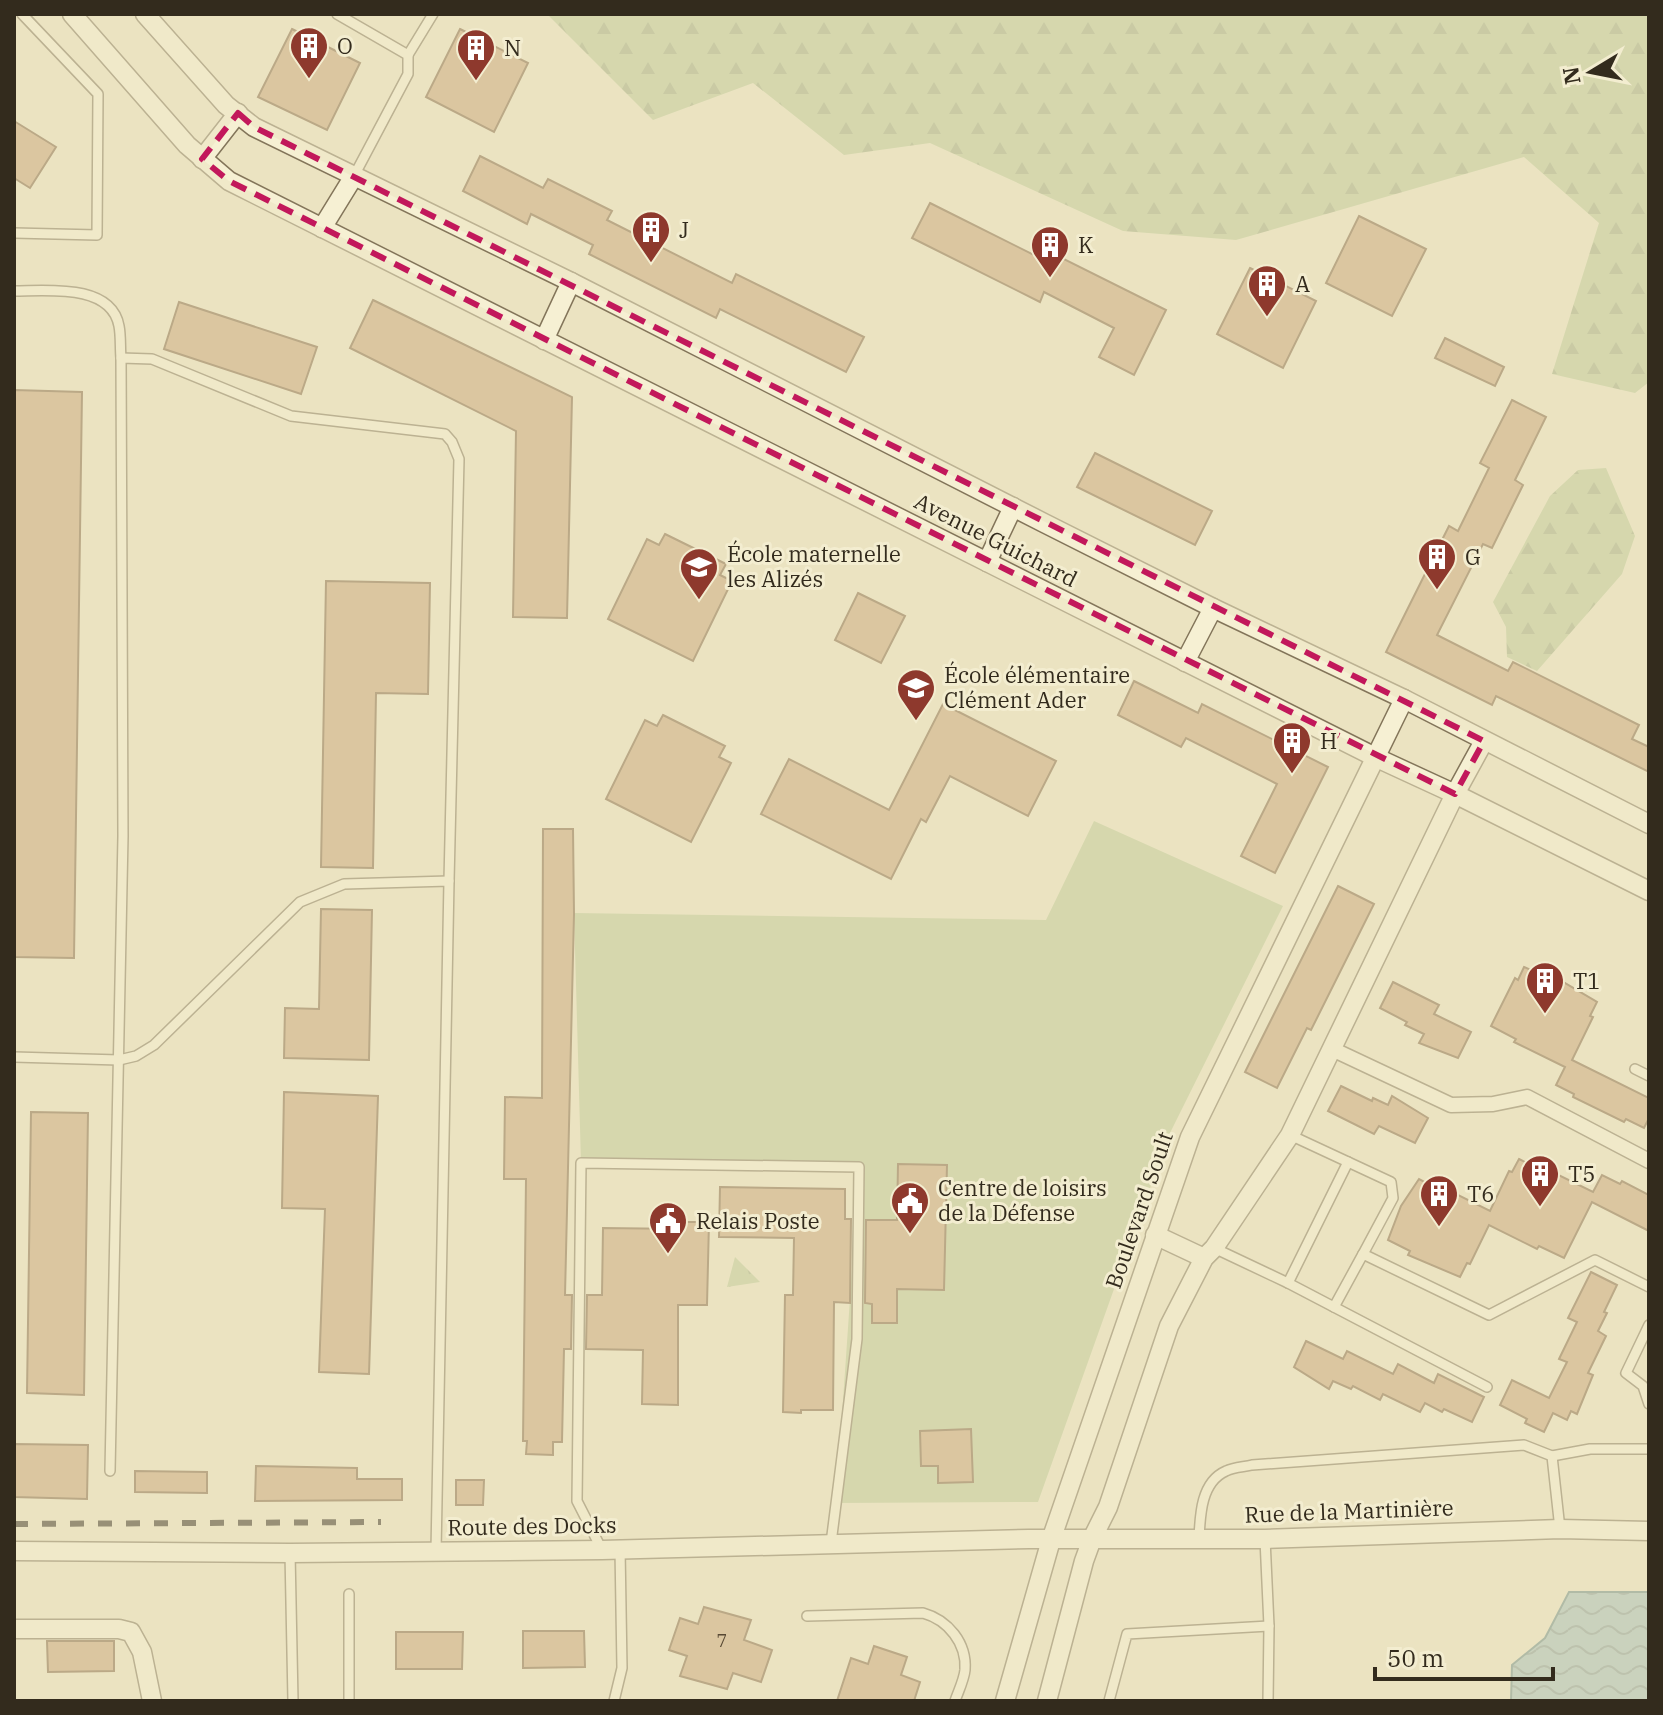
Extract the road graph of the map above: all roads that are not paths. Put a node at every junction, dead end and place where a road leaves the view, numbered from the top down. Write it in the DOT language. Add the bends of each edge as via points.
graph roads {
  1 [pos="22,14"];
  2 [pos="72,14"];
  3 [pos="145,14"];
  4 [pos="337,14"];
  5 [pos="433,14"];
  6 [pos="408,55"];
  7 [pos="238,113"];
  8 [pos="202,159"];
  9 [pos="354,176"];
  10 [pos="322,228"];
  11 [pos="14,233"];
  12 [pos="571,282"];
  13 [pos="14,291"];
  14 [pos="544,340"];
  15 [pos="121,358"];
  16 [pos="1013,507"];
  17 [pos="987,562"];
  18 [pos="1213,608"];
  19 [pos="1185,662"];
  20 [pos="1404,699"];
  21 [pos="1484,741"];
  22 [pos="1377,758"];
  23 [pos="1455,794"];
  24 [pos="1649,824"];
  25 [pos="449,881"];
  26 [pos="1649,891"];
  27 [pos="1332,1049"];
  28 [pos="14,1057"];
  29 [pos="119,1060"];
  30 [pos="1635,1069"];
  31 [pos="1649,1076"];
  32 [pos="1290,1135"];
  33 [pos="1649,1161"];
  34 [pos="1348,1162"];
  35 [pos="1155,1235"];
  36 [pos="1209,1253"];
  37 [pos="1363,1254"];
  38 [pos="1288,1283"];
  39 [pos="1649,1287"];
  40 [pos="1334,1307"];
  41 [pos="1649,1325"];
  42 [pos="1487,1387"];
  43 [pos="1649,1404"];
  44 [pos="1649,1449"];
  45 [pos="1552,1456"];
  46 [pos="110,1471"];
  47 [pos="1560,1529"];
  48 [pos="1649,1531"];
  49 [pos="1092,1539"];
  50 [pos="1199,1539"];
  51 [pos="1265,1539"];
  52 [pos="1051,1540"];
  53 [pos="831,1543"];
  54 [pos="611,1549"];
  55 [pos="14,1551"];
  56 [pos="436,1551"];
  57 [pos="290,1553"];
  58 [pos="349,1594"];
  59 [pos="807,1616"];
  60 [pos="1269,1626"];
  61 [pos="14,1629"];
  62 [pos="152,1701"];
  63 [pos="293,1701"];
  64 [pos="349,1701"];
  65 [pos="614,1701"];
  66 [pos="955,1701"];
  67 [pos="1005,1701"];
  68 [pos="1047,1701"];
  69 [pos="1109,1701"];
  70 [pos="1268,1701"];
  1 -- 11 [label="lane" via="98,94 97,235"];
  2 -- 8 [label="street, Avenue Guichard"];
  3 -- 7 [label="street, Avenue Guichard"];
  4 -- 6 [label="lane"];
  5 -- 6 [label="lane"];
  6 -- 9 [label="lane" via="408,74"];
  7 -- 8 [label="street"];
  7 -- 9 [label="street, Avenue Guichard" via="254,127"];
  8 -- 10 [label="street, Avenue Guichard" via="229,181"];
  9 -- 10 [label="street"];
  9 -- 12 [label="street, Avenue Guichard"];
  10 -- 14 [label="street, Avenue Guichard"];
  12 -- 14 [label="street"];
  12 -- 16 [label="street, Avenue Guichard"];
  13 -- 15 [label="lane" via="75,290 96,298 119,323"];
  14 -- 17 [label="street, Avenue Guichard"];
  15 -- 25 [label="lane" via="152,359 291,416 445,434 452,442 459,459"];
  15 -- 29 [label="lane"];
  16 -- 17 [label="street"];
  16 -- 18 [label="street, Avenue Guichard"];
  17 -- 19 [label="street, Avenue Guichard"];
  18 -- 19 [label="street"];
  18 -- 20 [label="street, Avenue Guichard"];
  19 -- 22 [label="street, Avenue Guichard"];
  20 -- 21 [label="street, Avenue Guichard"];
  20 -- 22 [label="street, Boulevard Soult"];
  21 -- 23 [label="street"];
  21 -- 24 [label="street, Avenue Guichard"];
  22 -- 23 [label="street, Avenue Guichard"];
  22 -- 35 [label="street, Boulevard Soult" via="1190,1137"];
  23 -- 26 [label="street, Avenue Guichard"];
  23 -- 27 [label="street"];
  25 -- 29 [label="lane" via="344,884 300,902 154,1045"];
  25 -- 56 [label="lane"];
  27 -- 32 [label="street"];
  27 -- 33 [label="street" via="1451,1105 1527,1097"];
  28 -- 29 [label="lane"];
  29 -- 46 [label="lane"];
  30 -- 31 [label="lane"];
  32 -- 34 [label="lane"];
  32 -- 36 [label="street"];
  34 -- 37 [label="lane" via="1391,1182 1393,1198"];
  34 -- 38 [label="lane"];
  35 -- 36 [label="street"];
  35 -- 52 [label="street, Boulevard Soult"];
  36 -- 38 [label="lane"];
  36 -- 49 [label="street" via="1169,1326 1108,1507"];
  37 -- 39 [label="lane" via="1489,1315 1595,1260"];
  37 -- 40 [label="lane"];
  38 -- 40 [label="lane"];
  40 -- 42 [label="lane"];
  41 -- 43 [label="lane" via="1626,1373 1643,1386"];
  44 -- 45 [label="lane" via="1590,1449"];
  45 -- 47 [label="lane"];
  45 -- 50 [label="lane" via="1524,1445 1225,1471 1209,1487 1200,1509"];
  47 -- 48 [label="street, Rue de la Martinière"];
  47 -- 51 [label="street, Rue de la Martinière"];
  49 -- 50 [label="street, Rue de la Martinière"];
  49 -- 52 [label="street, Rue de la Martinière"];
  49 -- 68 [label="street"];
  50 -- 51 [label="street, Rue de la Martinière"];
  51 -- 60 [label="lane"];
  52 -- 53 [label="street, Route des Docks"];
  52 -- 67 [label="street, Boulevard Soult"];
  53 -- 54 [label="street, Route des Docks"];
  53 -- 54 [label="lane" via="857,1339 859,1167 581,1163 577,1501"];
  54 -- 56 [label="street, Route des Docks"];
  54 -- 65 [label="lane" via="622,1668"];
  55 -- 57 [label="street, Route des Docks"];
  56 -- 57 [label="street, Route des Docks"];
  57 -- 63 [label="lane"];
  58 -- 64 [label="lane"];
  59 -- 66 [label="lane" via="939,1617 962,1650 965,1671"];
  60 -- 69 [label="lane" via="1127,1634"];
  60 -- 70 [label="lane"];
  61 -- 62 [label="street" via="131,1632 142,1652"];
}
